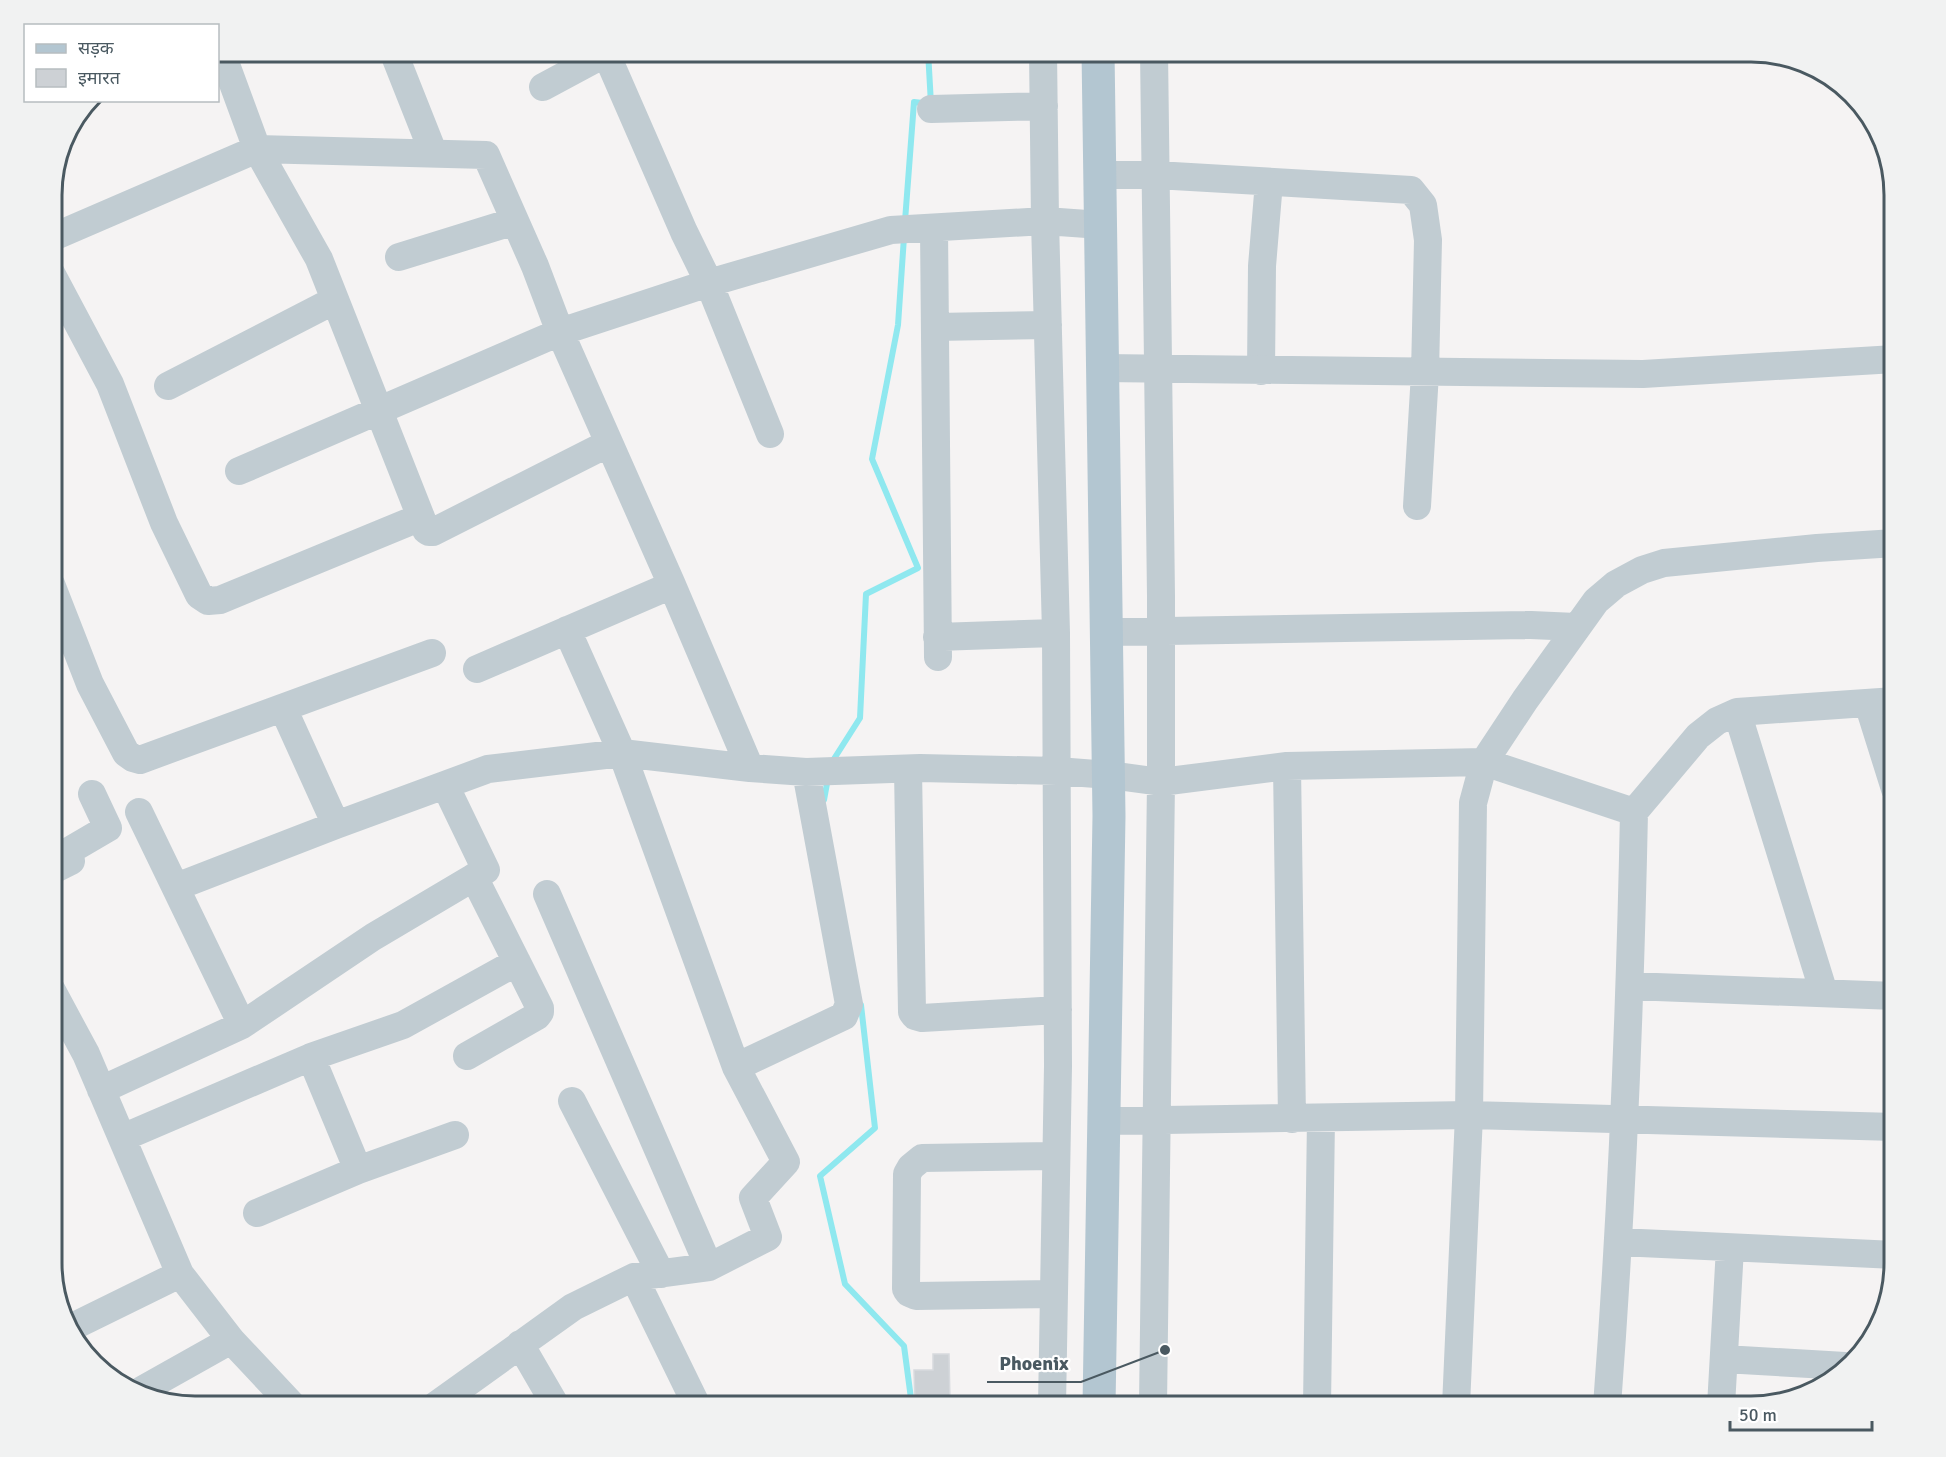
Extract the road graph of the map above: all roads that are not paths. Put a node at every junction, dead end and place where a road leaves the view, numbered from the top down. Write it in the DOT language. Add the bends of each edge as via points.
graph roads {
  1 [pos="224,62"];
  2 [pos="397,62"];
  3 [pos="589,62"];
  4 [pos="611,62"];
  5 [pos="1043,62"];
  6 [pos="1098,62"];
  7 [pos="1154,62"];
  8 [pos="543,87"];
  9 [pos="1044,106"];
  10 [pos="931,109"];
  11 [pos="256,149"];
  12 [pos="433,152"];
  13 [pos="1100,175"];
  14 [pos="1156,175"];
  15 [pos="1269,182"];
  16 [pos="515,221"];
  17 [pos="1045,221"];
  18 [pos="1101,225"];
  19 [pos="912,229"];
  20 [pos="62,233"];
  21 [pos="399,257"];
  22 [pos="708,283"];
  23 [pos="62,294"];
  24 [pos="335,300"];
  25 [pos="1048,325"];
  26 [pos="935,327"];
  27 [pos="560,332"];
  28 [pos="1884,360"];
  29 [pos="1103,368"];
  30 [pos="1158,369"];
  31 [pos="1261,370"];
  32 [pos="1425,373"];
  33 [pos="168,386"];
  34 [pos="378,412"];
  35 [pos="770,434"];
  36 [pos="609,443"];
  37 [pos="239,471"];
  38 [pos="1417,506"];
  39 [pos="421,518"];
  40 [pos="1884,544"];
  41 [pos="672,585"];
  42 [pos="62,612"];
  43 [pos="1576,627"];
  44 [pos="567,630"];
  45 [pos="1106,632"];
  46 [pos="1161,632"];
  47 [pos="1056,633"];
  48 [pos="432,653"];
  49 [pos="477,669"];
  50 [pos="1882,702"];
  51 [pos="283,708"];
  52 [pos="1737,712"];
  53 [pos="622,753"];
  54 [pos="1484,762"];
  55 [pos="1287,766"];
  56 [pos="750,768"];
  57 [pos="908,769"];
  58 [pos="1057,771"];
  59 [pos="806,772"];
  60 [pos="1109,775"];
  61 [pos="1161,782"];
  62 [pos="445,785"];
  63 [pos="92,794"];
  64 [pos="140,812"];
  65 [pos="1634,812"];
  66 [pos="336,825"];
  67 [pos="62,866"];
  68 [pos="474,877"];
  69 [pos="176,887"];
  70 [pos="547,894"];
  71 [pos="517,962"];
  72 [pos="1630,986"];
  73 [pos="1824,993"];
  74 [pos="1884,996"];
  75 [pos="62,1009"];
  76 [pos="1058,1010"];
  77 [pos="242,1025"];
  78 [pos="467,1056"];
  79 [pos="311,1058"];
  80 [pos="736,1067"];
  81 [pos="101,1090"];
  82 [pos="573,1101"];
  83 [pos="1469,1115"];
  84 [pos="1321,1118"];
  85 [pos="1292,1119"];
  86 [pos="1624,1120"];
  87 [pos="1103,1121"];
  88 [pos="1156,1121"];
  89 [pos="1884,1126"];
  90 [pos="454,1135"];
  91 [pos="122,1138"];
  92 [pos="1056,1156"];
  93 [pos="358,1170"];
  94 [pos="257,1213"];
  95 [pos="1619,1242"];
  96 [pos="1730,1248"];
  97 [pos="1884,1255"];
  98 [pos="709,1267"];
  99 [pos="180,1274"];
  100 [pos="648,1275"];
  101 [pos="1054,1294"];
  102 [pos="77,1325"];
  103 [pos="231,1340"];
  104 [pos="520,1344"];
  105 [pos="1724,1359"];
  106 [pos="1835,1365"];
  107 [pos="148,1387"];
  108 [pos="284,1396"];
  109 [pos="449,1396"];
  110 [pos="550,1396"];
  111 [pos="693,1396"];
  112 [pos="1052,1396"];
  113 [pos="1099,1396"];
  114 [pos="1153,1396"];
  115 [pos="1317,1396"];
  116 [pos="1456,1396"];
  117 [pos="1608,1396"];
  118 [pos="1722,1396"];
  1 -- 11 [label="street"];
  2 -- 12 [label="street"];
  3 -- 8 [label="street"];
  4 -- 22 [label="street"];
  5 -- 9 [label="street"];
  6 -- 13 [label="main road"];
  7 -- 14 [label="street"];
  9 -- 10 [label="street"];
  9 -- 17 [label="street"];
  11 -- 12 [label="street"];
  11 -- 20 [label="street"];
  11 -- 24 [label="street" via="319,259"];
  12 -- 16 [label="street" via="486,155"];
  13 -- 14 [label="street"];
  13 -- 18 [label="main road"];
  14 -- 15 [label="street"];
  14 -- 30 [label="street"];
  15 -- 31 [label="street" via="1262,266"];
  15 -- 32 [label="street" via="1411,190 1423,205 1428,240"];
  16 -- 21 [label="street"];
  16 -- 27 [label="street"];
  17 -- 18 [label="street"];
  17 -- 19 [label="street"];
  17 -- 25 [label="street"];
  18 -- 29 [label="main road"];
  19 -- 22 [label="street"];
  19 -- 26 [label="street"];
  22 -- 27 [label="street"];
  22 -- 35 [label="street"];
  23 -- 39 [label="street" via="110,384 164,523 199,595 208,601 220,600"];
  24 -- 33 [label="street"];
  24 -- 34 [label="street"];
  25 -- 26 [label="street"];
  25 -- 47 [label="street"];
  26 -- 47 [label="street" via="938,647"];
  27 -- 34 [label="street"];
  27 -- 36 [label="street"];
  28 -- 32 [label="street" via="1643,374"];
  29 -- 30 [label="street"];
  29 -- 45 [label="main road"];
  30 -- 31 [label="street"];
  30 -- 46 [label="street"];
  31 -- 32 [label="street"];
  32 -- 38 [label="street"];
  34 -- 37 [label="street"];
  34 -- 39 [label="street"];
  36 -- 39 [label="street" via="433,532 426,530"];
  36 -- 41 [label="street"];
  40 -- 43 [label="street" via="1664,563 1616,584 1596,601"];
  41 -- 44 [label="street"];
  41 -- 56 [label="street"];
  42 -- 51 [label="street" via="90,684 126,753 133,758 148,758"];
  43 -- 46 [label="street"];
  43 -- 54 [label="street"];
  44 -- 49 [label="street"];
  44 -- 53 [label="street"];
  45 -- 46 [label="street"];
  45 -- 60 [label="main road"];
  46 -- 61 [label="street"];
  47 -- 58 [label="street"];
  48 -- 51 [label="street"];
  50 -- 52 [label="street"];
  51 -- 66 [label="street"];
  52 -- 65 [label="street" via="1698,736"];
  52 -- 73 [label="street"];
  53 -- 56 [label="street"];
  53 -- 62 [label="street" via="488,769"];
  53 -- 80 [label="street"];
  54 -- 55 [label="street"];
  54 -- 65 [label="street"];
  54 -- 83 [label="street" via="1473,803"];
  55 -- 61 [label="street"];
  55 -- 85 [label="street"];
  56 -- 59 [label="street"];
  57 -- 58 [label="street"];
  57 -- 59 [label="street"];
  57 -- 76 [label="street" via="912,1012 922,1018"];
  58 -- 60 [label="street"];
  58 -- 76 [label="street"];
  59 -- 80 [label="street" via="849,1004 844,1016"];
  60 -- 61 [label="street"];
  60 -- 87 [label="main road"];
  61 -- 88 [label="street"];
  62 -- 66 [label="street"];
  62 -- 68 [label="street" via="486,870"];
  63 -- 67 [label="street" via="108,828 67,852 71,861"];
  64 -- 69 [label="street"];
  65 -- 72 [label="street"];
  66 -- 69 [label="street"];
  68 -- 71 [label="street"];
  68 -- 77 [label="street" via="373,937"];
  69 -- 77 [label="street"];
  70 -- 98 [label="street"];
  71 -- 78 [label="street" via="540,1012"];
  71 -- 79 [label="street" via="403,1025"];
  72 -- 73 [label="street"];
  72 -- 86 [label="street"];
  73 -- 74 [label="street"];
  75 -- 81 [label="street"];
  76 -- 92 [label="street"];
  77 -- 81 [label="street"];
  79 -- 91 [label="street"];
  79 -- 93 [label="street"];
  80 -- 98 [label="street" via="786,1162 753,1198 768,1237"];
  81 -- 91 [label="street"];
  82 -- 100 [label="street"];
  83 -- 84 [label="street"];
  83 -- 86 [label="street"];
  83 -- 116 [label="street"];
  84 -- 85 [label="street"];
  84 -- 115 [label="street"];
  85 -- 88 [label="street"];
  86 -- 89 [label="street"];
  86 -- 95 [label="street"];
  87 -- 88 [label="street"];
  87 -- 113 [label="main road"];
  88 -- 114 [label="street"];
  90 -- 93 [label="street"];
  91 -- 99 [label="street"];
  92 -- 101 [label="street"];
  92 -- 101 [label="street" via="922,1158 907,1174 906,1231 906,1289 916,1296"];
  93 -- 94 [label="street"];
  95 -- 96 [label="street"];
  95 -- 117 [label="street"];
  96 -- 97 [label="street"];
  96 -- 105 [label="street"];
  98 -- 100 [label="street"];
  99 -- 102 [label="street"];
  99 -- 103 [label="street"];
  100 -- 104 [label="street" via="573,1307"];
  100 -- 111 [label="street"];
  101 -- 112 [label="street"];
  103 -- 107 [label="street"];
  103 -- 108 [label="street"];
  104 -- 109 [label="street"];
  104 -- 110 [label="street"];
  105 -- 106 [label="street"];
  105 -- 118 [label="street"];
}
